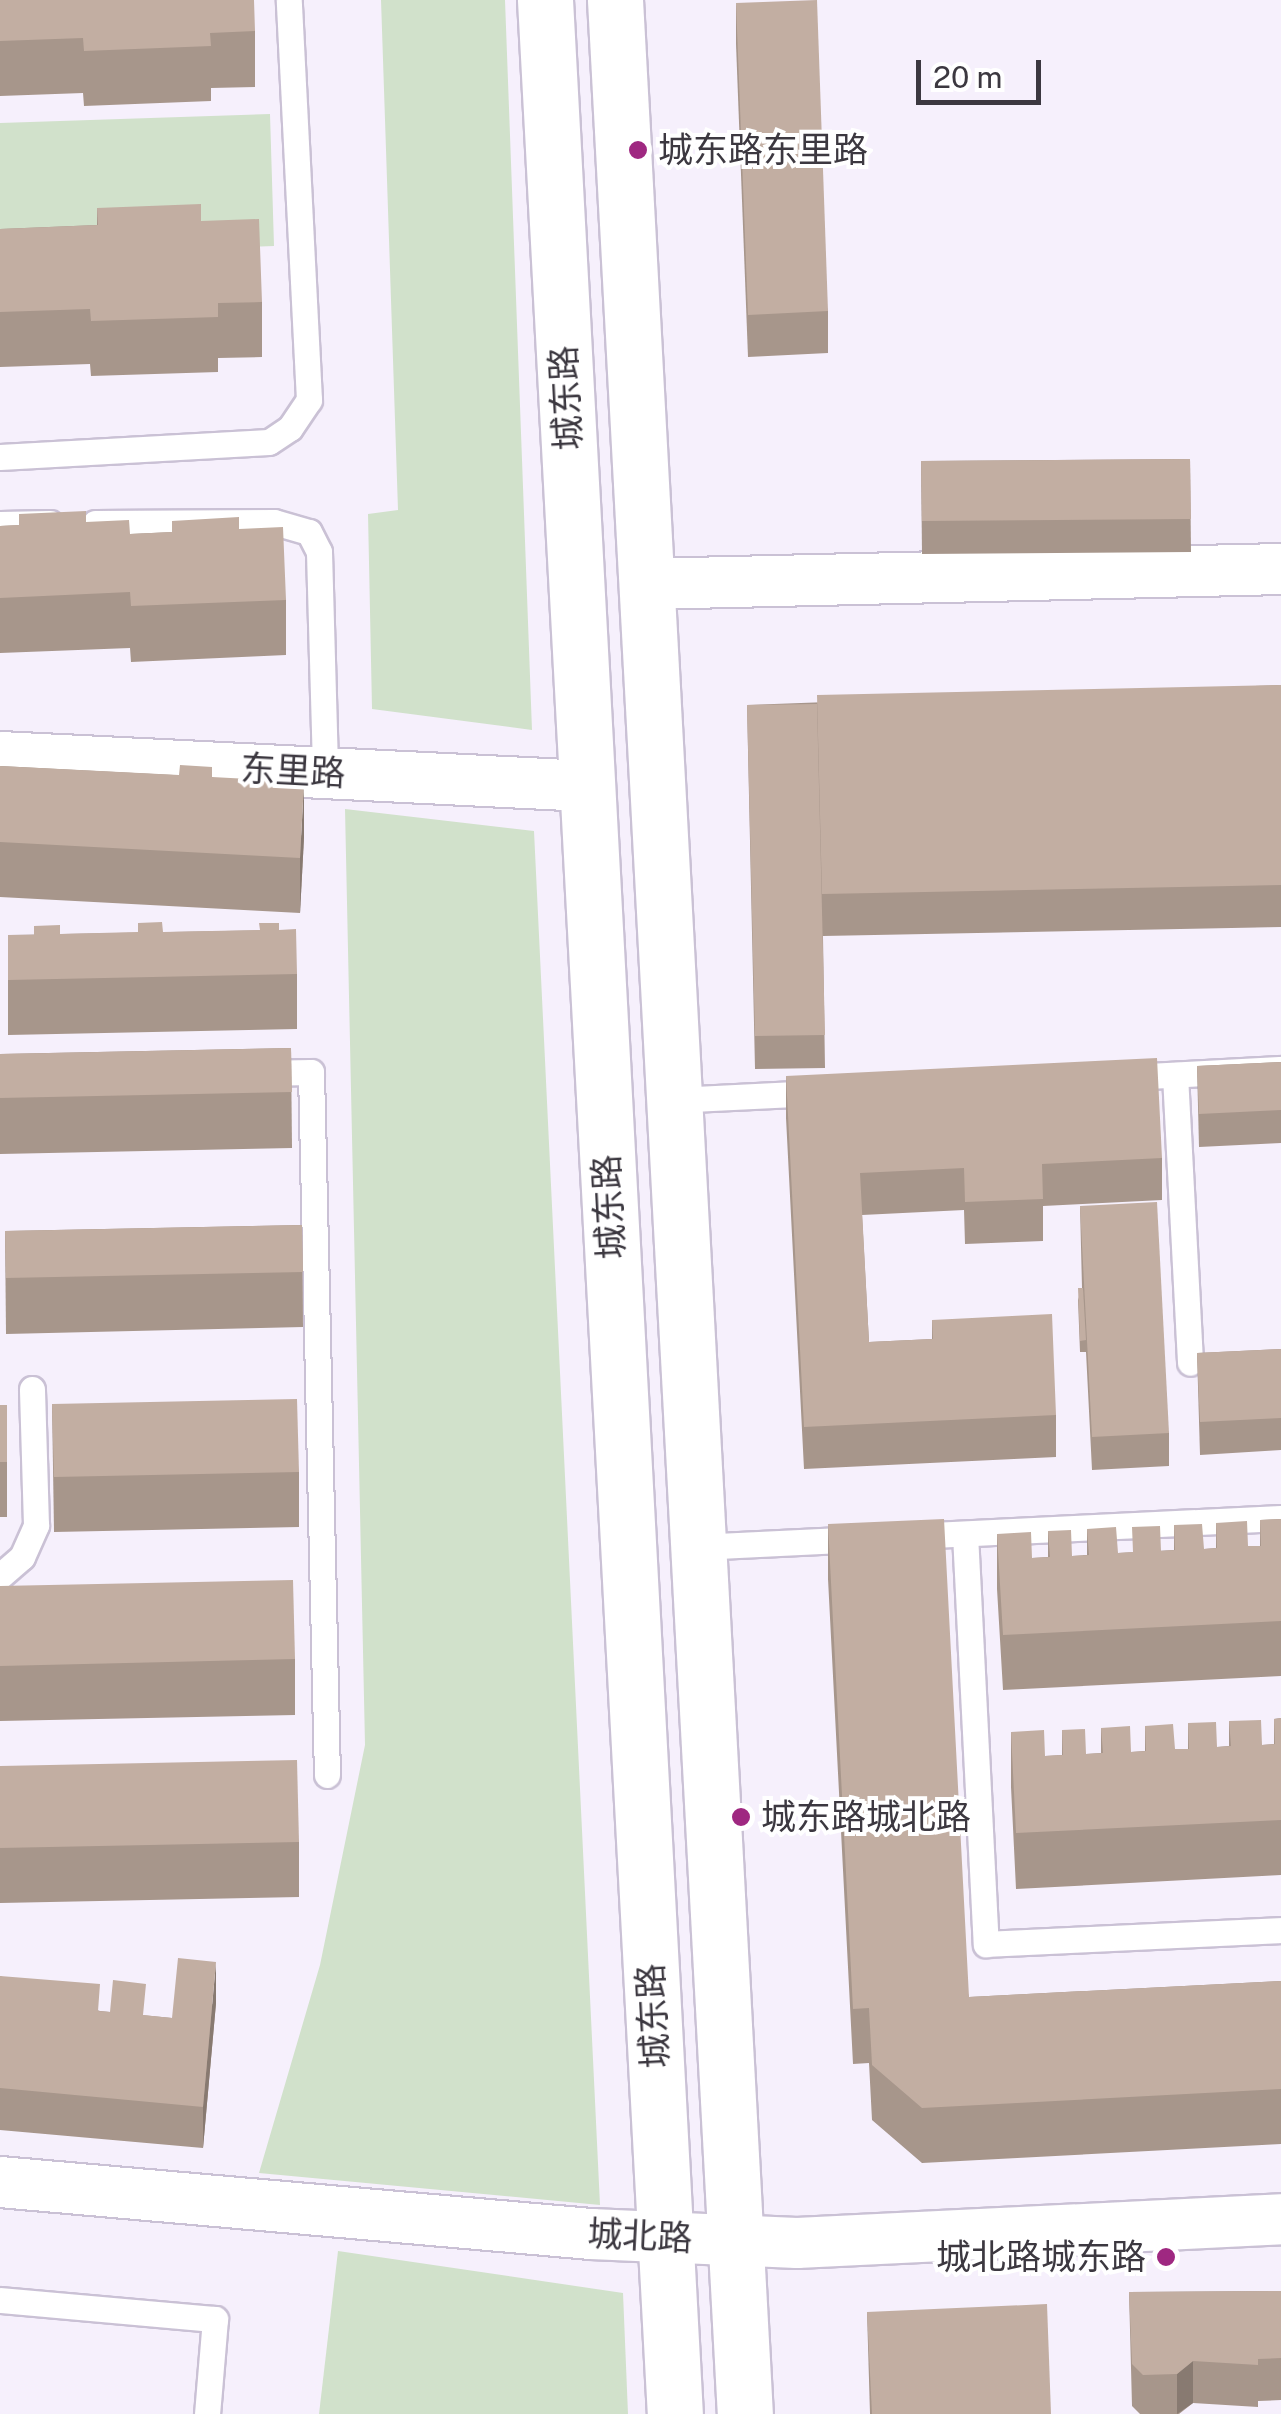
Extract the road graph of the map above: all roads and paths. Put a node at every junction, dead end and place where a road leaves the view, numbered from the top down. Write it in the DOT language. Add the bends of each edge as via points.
graph roads {
  1 [pos="288,0"];
  2 [pos="544,0"];
  3 [pos="614,0"];
  4 [pos="0,457"];
  5 [pos="0,524"];
  6 [pos="1281,569"];
  7 [pos="646,584"];
  8 [pos="0,756"];
  9 [pos="325,773"];
  10 [pos="587,786"];
  11 [pos="1281,1069"];
  12 [pos="233,1074"];
  13 [pos="1175,1074"];
  14 [pos="1098,1078"];
  15 [pos="847,1091"];
  16 [pos="673,1100"];
  17 [pos="1190,1363"];
  18 [pos="32,1389"];
  19 [pos="1281,1518"];
  20 [pos="965,1534"];
  21 [pos="697,1547"];
  22 [pos="0,1576"];
  23 [pos="327,1775"];
  24 [pos="1281,1930"];
  25 [pos="0,2182"];
  26 [pos="1281,2219"];
  27 [pos="665,2237"];
  28 [pos="735,2240"];
  29 [pos="0,2300"];
  30 [pos="207,2414"];
  31 [pos="675,2414"];
  32 [pos="745,2414"];
  1 -- 4 [label="lane" via="309,400 290,428 269,442"];
  2 -- 10 [label="main road, 城东路"];
  3 -- 7 [label="main road, 城东路"];
  5 -- 9 [label="lane" via="274,522 309,532 319,552"];
  6 -- 7 [label="street"];
  7 -- 16 [label="main road, 城东路"];
  8 -- 9 [label="street, 东里路"];
  9 -- 10 [label="street, 东里路"];
  10 -- 27 [label="main road, 城东路"];
  11 -- 13 [label="lane"];
  12 -- 23 [label="lane" via="311,1072 303,1240"];
  13 -- 14 [label="lane"];
  13 -- 17 [label="lane"];
  15 -- 16 [label="lane"];
  16 -- 21 [label="main road, 城东路"];
  18 -- 22 [label="lane" via="36,1525 22,1557"];
  19 -- 20 [label="lane"];
  20 -- 21 [label="lane"];
  20 -- 24 [label="lane" via="986,1944"];
  21 -- 28 [label="main road, 城东路"];
  25 -- 27 [label="street, 城北路"];
  26 -- 28 [label="street, 城北路"];
  27 -- 28 [label="street, 城北路"];
  27 -- 31 [label="main road, 城东路"];
  28 -- 32 [label="main road, 城东路"];
  29 -- 30 [label="lane" via="215,2319"];
}
